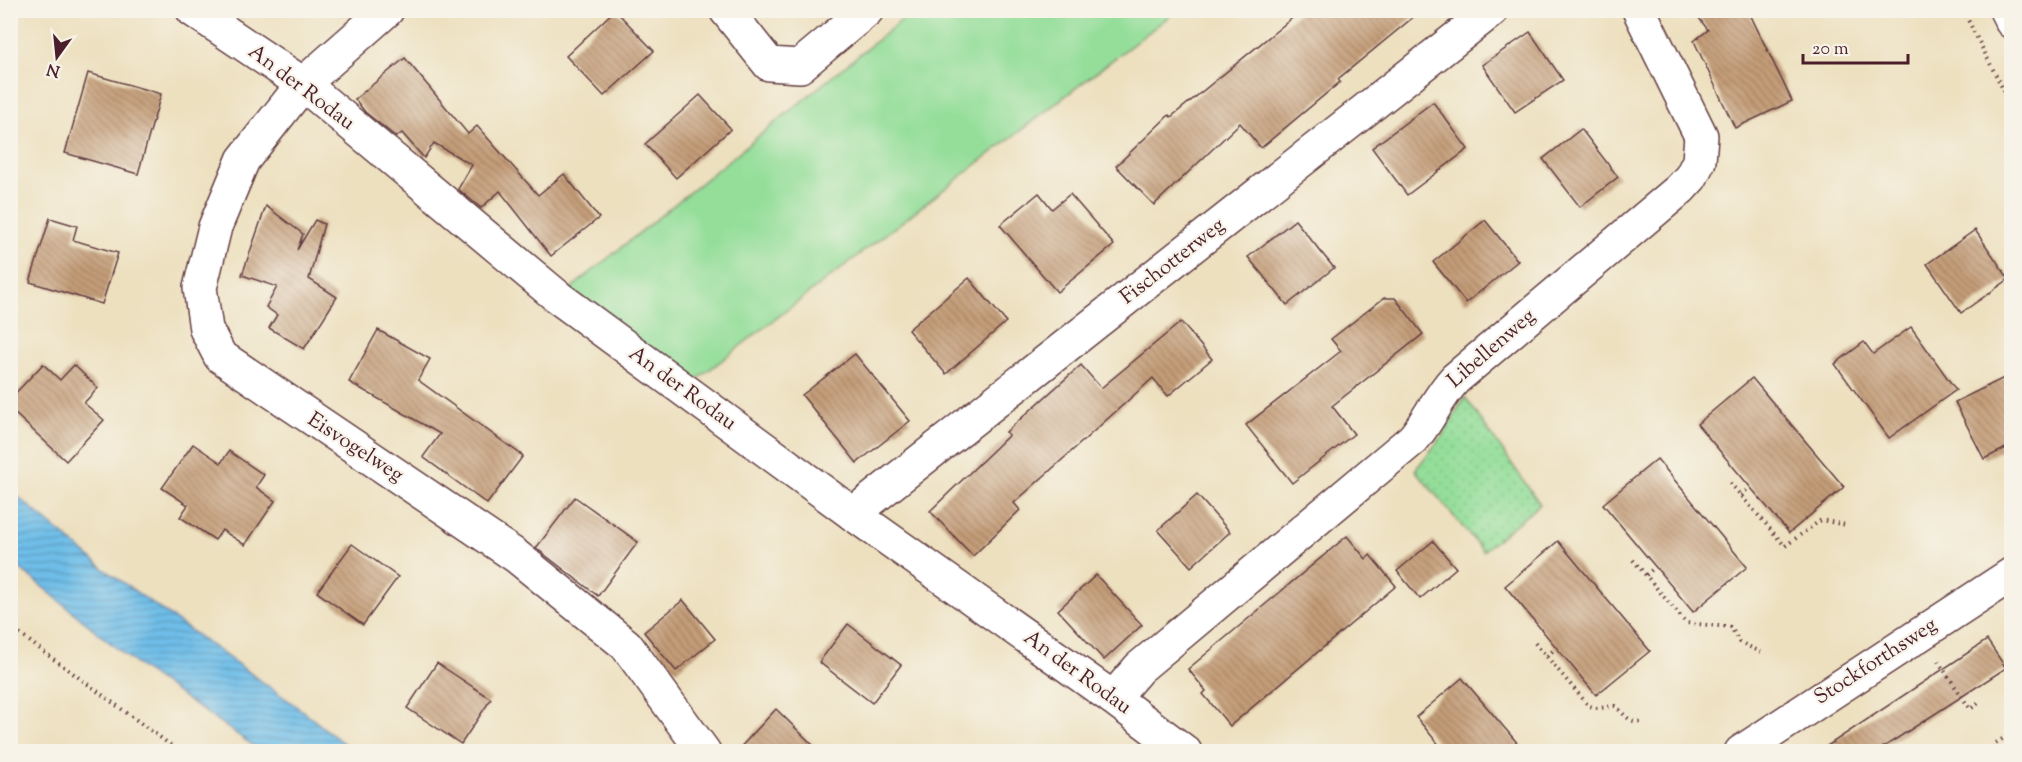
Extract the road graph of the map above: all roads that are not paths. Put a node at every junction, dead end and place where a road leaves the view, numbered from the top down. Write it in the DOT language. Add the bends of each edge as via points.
graph roads {
  1 [pos="193,10"];
  2 [pos="387,10"];
  3 [pos="726,10"];
  4 [pos="867,10"];
  5 [pos="1492,10"];
  6 [pos="1639,10"];
  7 [pos="2006,10"];
  8 [pos="2012,22"];
  9 [pos="303,84"];
  10 [pos="853,514"];
  11 [pos="2012,574"];
  12 [pos="1113,698"];
  13 [pos="704,752"];
  14 [pos="1185,752"];
  15 [pos="1741,752"];
  1 -- 9 [label="street, An der Rodau"];
  2 -- 9 [label="street, Eisvogelweg"];
  3 -- 4 [label="street" via="769,64 800,66"];
  5 -- 10 [label="street, Fischotterweg"];
  6 -- 12 [label="street, Libellenweg" via="1701,136 1699,161 1691,177 1455,379 1413,439 1139,668"];
  7 -- 8 [label="street"];
  9 -- 10 [label="street, An der Rodau" via="559,298"];
  9 -- 13 [label="street, Eisvogelweg" via="243,160 215,227 200,288 206,329 220,356 516,556 626,645"];
  10 -- 12 [label="street, An der Rodau"];
  11 -- 15 [label="street, Stockforthsweg"];
  12 -- 14 [label="street, An der Rodau"];
}
